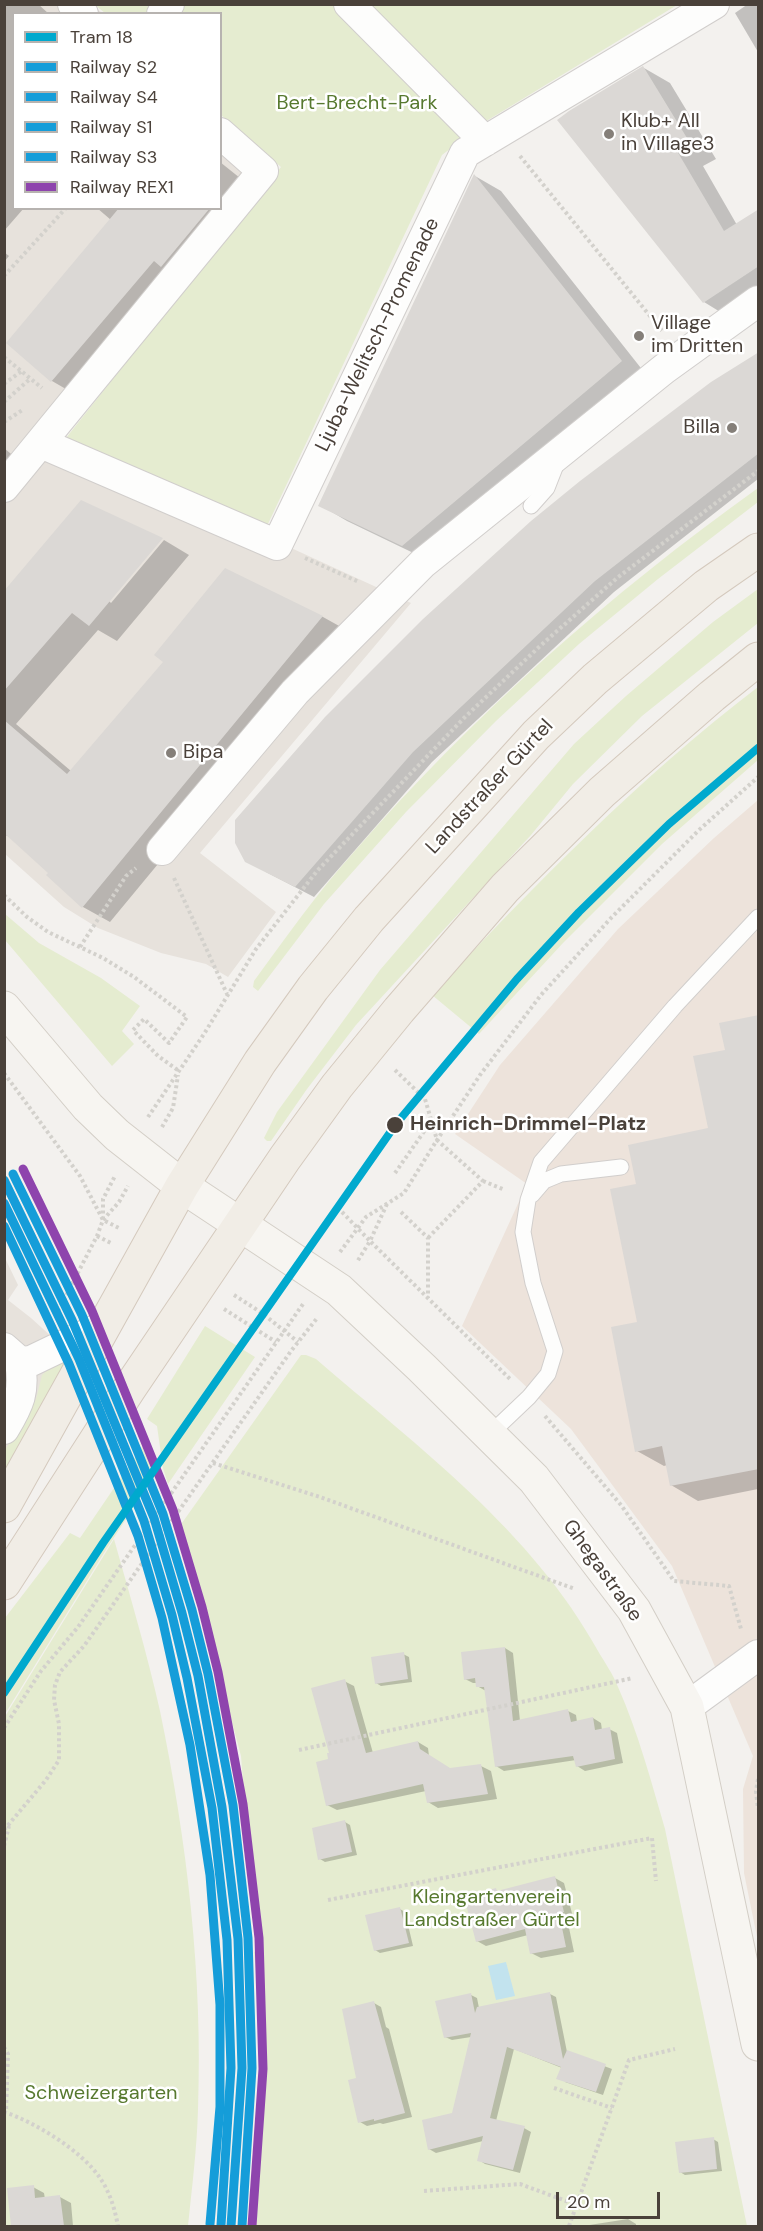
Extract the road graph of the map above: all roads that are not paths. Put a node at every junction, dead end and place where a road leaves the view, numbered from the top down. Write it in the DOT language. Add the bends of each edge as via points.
graph roads {
  1 [pos="349,4"];
  2 [pos="714,4"];
  3 [pos="222,136"];
  4 [pos="493,136"];
  5 [pos="759,301"];
  6 [pos="41,443"];
  7 [pos="562,451"];
  8 [pos="4,486"];
  9 [pos="531,506"];
  10 [pos="759,550"];
  11 [pos="759,659"];
  12 [pos="162,850"];
  13 [pos="759,917"];
  14 [pos="4,1008"];
  15 [pos="621,1167"];
  16 [pos="182,1186"];
  17 [pos="528,1200"];
  18 [pos="240,1224"];
  19 [pos="104,1326"];
  20 [pos="19,1357"];
  21 [pos="4,1429"];
  22 [pos="489,1435"];
  23 [pos="4,1506"];
  24 [pos="4,1583"];
  25 [pos="751,1646"];
  26 [pos="687,1707"];
  27 [pos="759,2044"];
  1 -- 4 [label="street"];
  2 -- 4 [label="street, Ljuba-Welitsch-Promenade"];
  3 -- 6 [label="street" via="263,171"];
  4 -- 6 [label="street, Ljuba-Welitsch-Promenade" via="465,153 278,545"];
  5 -- 7 [label="street"];
  6 -- 8 [label="street"];
  7 -- 9 [label="lane" via="548,488"];
  7 -- 12 [label="street" via="423,563 295,692"];
  10 -- 16 [label="main road, Landstraßer Gürtel" via="706,586 595,679 536,735 369,919 260,1062"];
  11 -- 18 [label="main road" via="602,792 505,888 337,1086"];
  13 -- 17 [label="lane" via="675,1006 541,1162"];
  14 -- 16 [label="street" via="88,1107"];
  15 -- 17 [label="lane" via="561,1174 544,1181"];
  16 -- 18 [label="street"];
  16 -- 19 [label="main road"];
  17 -- 22 [label="lane" via="523,1232 533,1283 555,1351 548,1374"];
  18 -- 22 [label="street, Ghegastraße" via="330,1283"];
  18 -- 24 [label="main road"];
  19 -- 20 [label="street"];
  19 -- 23 [label="main road"];
  20 -- 21 [label="street" via="23,1383 19,1404"];
  22 -- 26 [label="street, Ghegastraße" via="534,1479 634,1610"];
  25 -- 26 [label="street"];
  26 -- 27 [label="street, Ghegastraße"];
}
